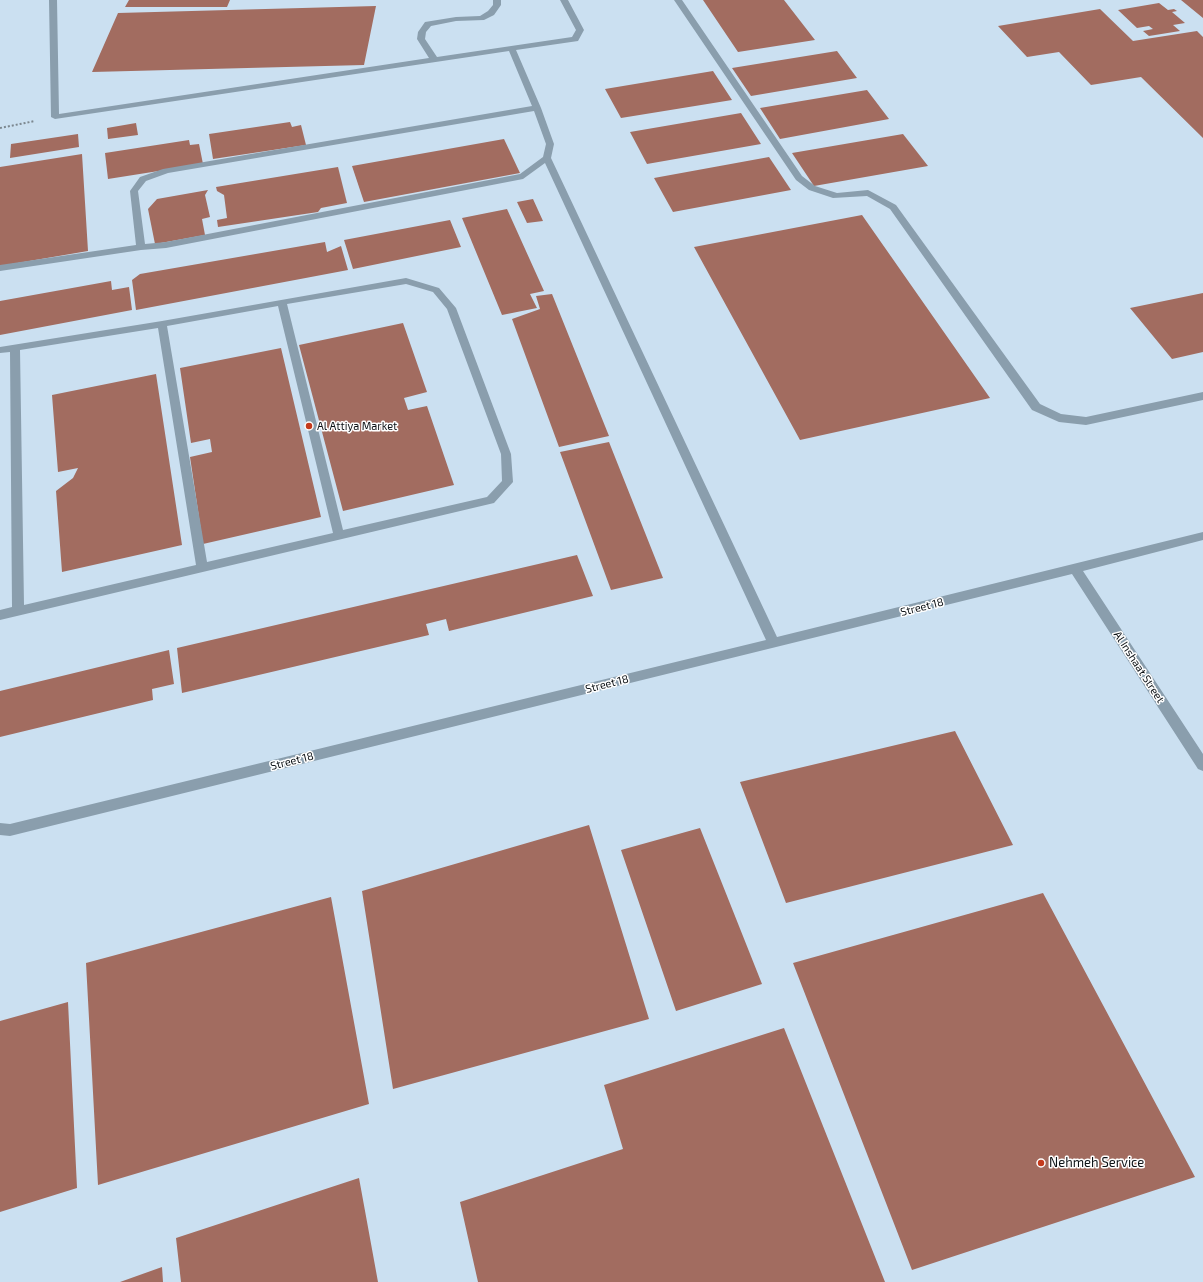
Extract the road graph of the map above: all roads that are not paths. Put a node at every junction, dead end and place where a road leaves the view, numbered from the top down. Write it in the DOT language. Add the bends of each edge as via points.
graph roads {
  1 [pos="54,0"];
  2 [pos="497,0"];
  3 [pos="564,0"];
  4 [pos="678,0"];
  5 [pos="512,49"];
  6 [pos="434,61"];
  7 [pos="537,108"];
  8 [pos="547,158"];
  9 [pos="141,247"];
  10 [pos="0,268"];
  11 [pos="282,302"];
  12 [pos="162,324"];
  13 [pos="15,348"];
  14 [pos="0,350"];
  15 [pos="1203,396"];
  16 [pos="339,536"];
  17 [pos="1203,536"];
  18 [pos="202,568"];
  19 [pos="1075,569"];
  20 [pos="18,611"];
  21 [pos="0,615"];
  22 [pos="774,643"];
  23 [pos="1203,765"];
  24 [pos="3,832"];
  1 -- 6 [label="street" via="55,117"];
  2 -- 6 [label="street" via="497,6 492,13 481,18 428,24 422,32 421,39"];
  3 -- 5 [label="street" via="580,30 575,39"];
  4 -- 15 [label="street" via="799,178 812,188 836,196 868,193 893,208 1036,407 1060,418 1086,421"];
  5 -- 6 [label="street"];
  5 -- 7 [label="street"];
  7 -- 8 [label="street" via="550,144"];
  7 -- 9 [label="street" via="166,171 143,179 134,191"];
  8 -- 9 [label="street" via="523,176 174,243"];
  8 -- 22 [label="street"];
  9 -- 10 [label="street"];
  11 -- 12 [label="street"];
  11 -- 16 [label="street"];
  11 -- 16 [label="street" via="406,281 436,290 451,308 506,454 508,482 490,500"];
  12 -- 13 [label="street"];
  12 -- 18 [label="street"];
  13 -- 14 [label="street"];
  13 -- 20 [label="street"];
  16 -- 18 [label="street"];
  17 -- 19 [label="street, Street 18"];
  18 -- 20 [label="street"];
  19 -- 22 [label="street, Street 18"];
  19 -- 23 [label="street, Al Inshaat Street"];
  20 -- 21 [label="street"];
  22 -- 24 [label="street, Street 18"];
}
